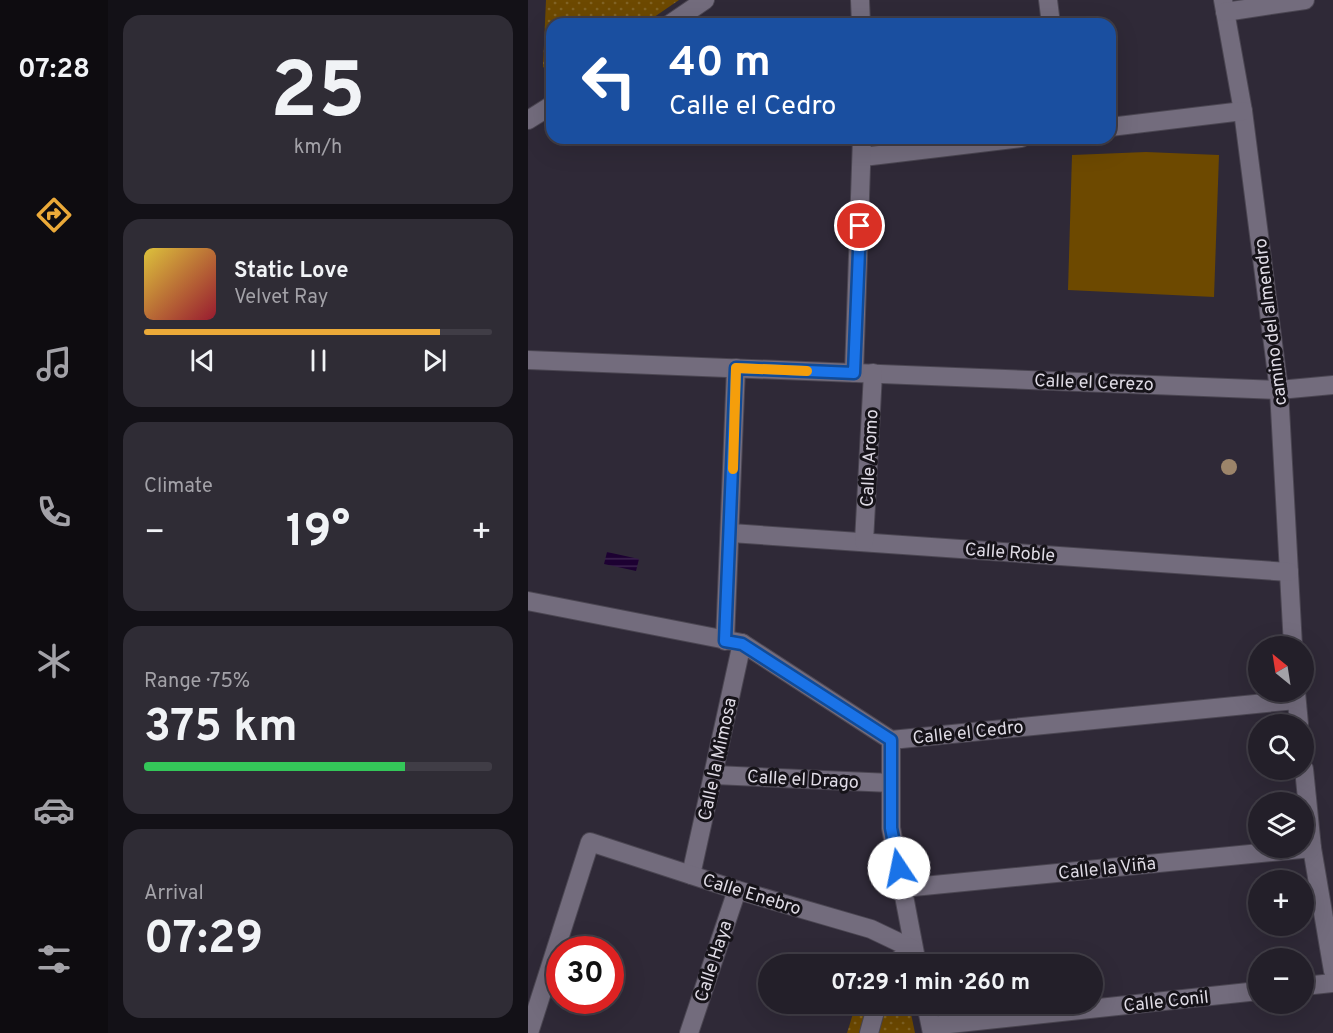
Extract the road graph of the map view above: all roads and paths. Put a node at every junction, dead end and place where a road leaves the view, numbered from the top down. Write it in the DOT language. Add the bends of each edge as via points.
graph roads {
  1 [pos="705,0"];
  2 [pos="860,0"];
  3 [pos="1048,0"];
  4 [pos="1305,0"];
  5 [pos="1224,6"];
  6 [pos="679,18"];
  7 [pos="861,18"];
  8 [pos="1050,18"];
  9 [pos="546,109"];
  10 [pos="1243,111"];
  11 [pos="528,120"];
  12 [pos="1116,126"];
  13 [pos="862,144"];
  14 [pos="971,144"];
  15 [pos="862,157"];
  16 [pos="528,360"];
  17 [pos="736,368"];
  18 [pos="854,373"];
  19 [pos="873,374"];
  20 [pos="1333,385"];
  21 [pos="1279,390"];
  22 [pos="731,533"];
  23 [pos="864,542"];
  24 [pos="1289,572"];
  25 [pos="528,601"];
  26 [pos="1292,636"];
  27 [pos="734,642"];
  28 [pos="1248,701"];
  29 [pos="891,740"];
  30 [pos="715,775"];
  31 [pos="891,783"];
  32 [pos="1248,854"];
  33 [pos="1314,858"];
  34 [pos="691,875"];
  35 [pos="903,888"];
  36 [pos="737,890"];
  37 [pos="886,936"];
  38 [pos="887,954"];
  39 [pos="911,954"];
  40 [pos="914,954"];
  41 [pos="1333,971"];
  42 [pos="1333,983"];
  43 [pos="1314,985"];
  44 [pos="1248,992"];
  45 [pos="874,1014"];
  46 [pos="928,1014"];
  47 [pos="932,1030"];
  48 [pos="529,1033"];
  49 [pos="689,1033"];
  50 [pos="869,1033"];
  1 -- 6 [label="street"];
  2 -- 7 [label="street"];
  3 -- 8 [label="street"];
  4 -- 5 [label="street"];
  5 -- 10 [label="street, camino del almendro"];
  9 -- 11 [label="street"];
  10 -- 12 [label="street"];
  10 -- 21 [label="street, camino del almendro"];
  13 -- 15 [label="street"];
  14 -- 15 [label="street"];
  15 -- 18 [label="street"];
  16 -- 17 [label="street, Calle el Cerezo"];
  17 -- 18 [label="street, Calle el Cerezo"];
  17 -- 22 [label="street, Calle la Mimosa"];
  18 -- 19 [label="street, Calle el Cerezo"];
  19 -- 21 [label="street, Calle el Cerezo"];
  19 -- 23 [label="street, Calle Aromo"];
  20 -- 21 [label="street, Calle el Cerezo"];
  21 -- 24 [label="street, camino del almendro"];
  22 -- 23 [label="street, Calle Roble"];
  22 -- 27 [label="street, Calle la Mimosa"];
  23 -- 24 [label="street, Calle Roble"];
  24 -- 26 [label="street, camino del almendro"];
  25 -- 27 [label="street, Calle el Cedro"];
  27 -- 29 [label="street, Calle el Cedro"];
  27 -- 30 [label="street, Calle la Mimosa"];
  28 -- 29 [label="street, Calle el Cedro"];
  29 -- 31 [label="street"];
  30 -- 31 [label="street, Calle el Drago"];
  30 -- 34 [label="street, Calle la Mimosa"];
  31 -- 35 [label="street" via="891,828"];
  32 -- 35 [label="street, Calle la Viña"];
  33 -- 41 [label="street"];
  34 -- 36 [label="street, Calle Enebro"];
  34 -- 48 [label="street, Calle Enebro" via="590,842"];
  35 -- 40 [label="street"];
  36 -- 37 [label="street, Calle Enebro" via="871,928"];
  36 -- 49 [label="street, Calle Haya"];
  37 -- 38 [label="street"];
  37 -- 39 [label="street, Calle Enebro"];
  42 -- 43 [label="street"];
  44 -- 47 [label="street, Calle Conil"];
  45 -- 50 [label="street"];
  46 -- 47 [label="street"];
}
